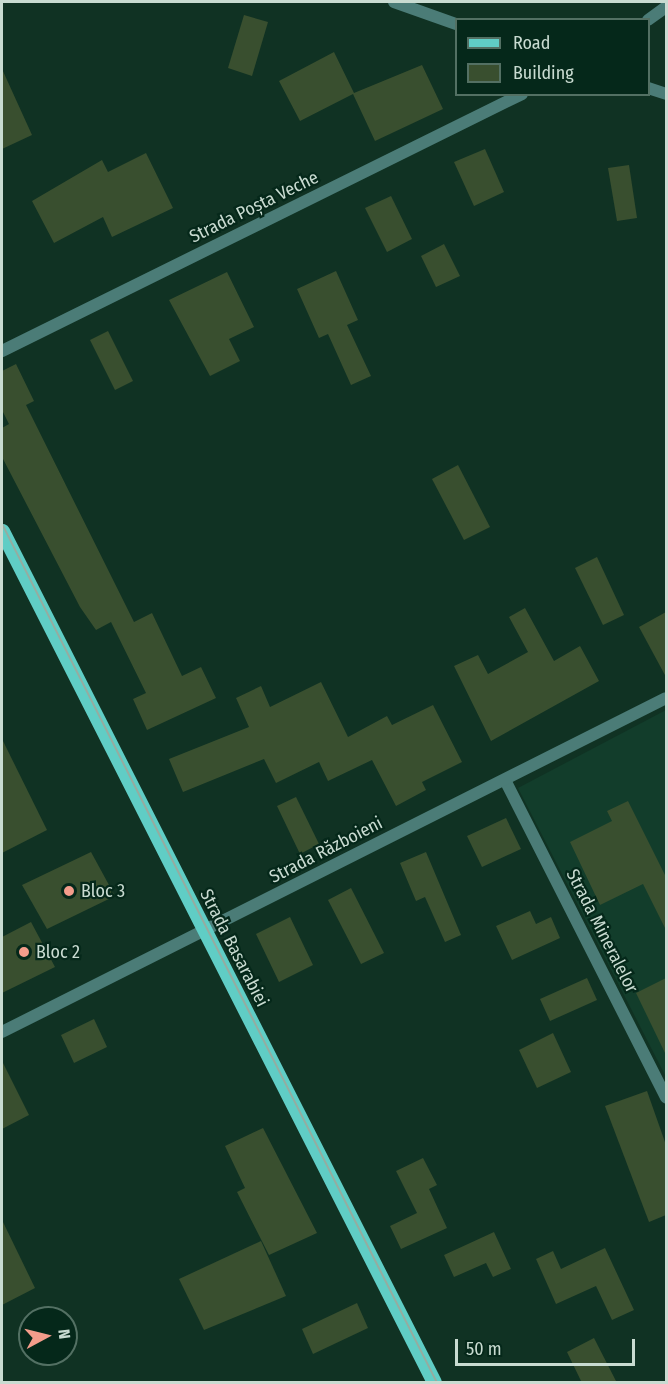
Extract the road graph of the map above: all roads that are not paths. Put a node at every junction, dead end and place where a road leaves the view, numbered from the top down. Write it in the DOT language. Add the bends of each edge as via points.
graph roads {
  1 [pos="394,2"];
  2 [pos="666,7"];
  3 [pos="650,19"];
  4 [pos="455,24"];
  5 [pos="650,89"];
  6 [pos="666,94"];
  7 [pos="518,96"];
  8 [pos="2,351"];
  9 [pos="2,531"];
  10 [pos="666,698"];
  11 [pos="505,780"];
  12 [pos="204,931"];
  13 [pos="2,1032"];
  14 [pos="666,1097"];
  15 [pos="434,1383"];
  1 -- 4 [label="street"];
  2 -- 3 [label="street"];
  5 -- 6 [label="street"];
  7 -- 8 [label="street, Strada Poșta Veche"];
  9 -- 12 [label="main road, Strada Basarabiei"];
  10 -- 11 [label="street, Strada Războieni"];
  11 -- 12 [label="street, Strada Războieni"];
  11 -- 14 [label="street, Strada Mineralelor"];
  12 -- 13 [label="street, Strada Războieni"];
  12 -- 15 [label="main road, Strada Basarabiei"];
}
